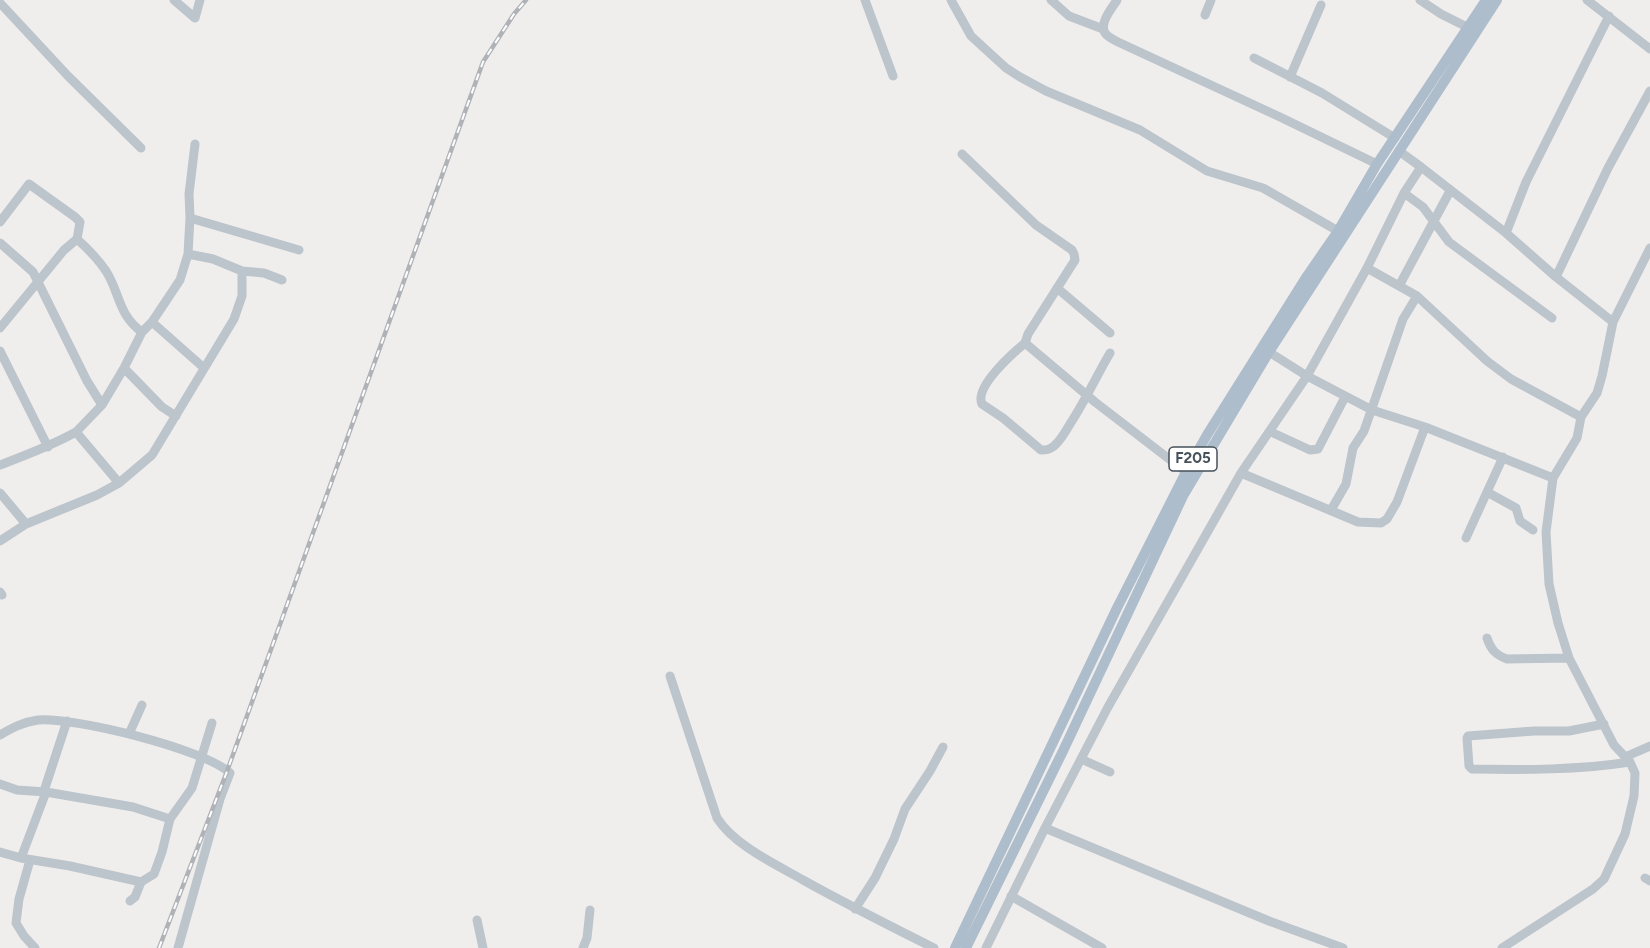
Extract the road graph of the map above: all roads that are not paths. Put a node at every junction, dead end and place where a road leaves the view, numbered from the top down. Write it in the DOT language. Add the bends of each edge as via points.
graph roads {
  1 [pos="174,0"];
  2 [pos="200,0"];
  3 [pos="865,0"];
  4 [pos="951,0"];
  5 [pos="1051,0"];
  6 [pos="1117,0"];
  7 [pos="1211,0"];
  8 [pos="1420,0"];
  9 [pos="1486,0"];
  10 [pos="1497,0"];
  11 [pos="1587,0"];
  12 [pos="0,3"];
  13 [pos="1321,5"];
  14 [pos="1205,15"];
  15 [pos="1609,16"];
  16 [pos="1467,27"];
  17 [pos="1103,29"];
  18 [pos="1650,49"];
  19 [pos="1254,58"];
  20 [pos="892,76"];
  21 [pos="1290,77"];
  22 [pos="1650,91"];
  23 [pos="1395,138"];
  24 [pos="195,144"];
  25 [pos="141,148"];
  26 [pos="1399,151"];
  27 [pos="962,154"];
  28 [pos="1377,164"];
  29 [pos="1421,167"];
  30 [pos="1450,191"];
  31 [pos="1404,193"];
  32 [pos="190,218"];
  33 [pos="1434,221"];
  34 [pos="0,222"];
  35 [pos="1338,231"];
  36 [pos="1506,233"];
  37 [pos="77,239"];
  38 [pos="0,243"];
  39 [pos="1650,248"];
  40 [pos="299,250"];
  41 [pos="188,254"];
  42 [pos="1367,268"];
  43 [pos="242,271"];
  44 [pos="1556,277"];
  45 [pos="282,280"];
  46 [pos="39,281"];
  47 [pos="1399,286"];
  48 [pos="1057,288"];
  49 [pos="1417,296"];
  50 [pos="1552,318"];
  51 [pos="152,322"];
  52 [pos="1612,322"];
  53 [pos="0,328"];
  54 [pos="142,332"];
  55 [pos="1110,333"];
  56 [pos="1025,343"];
  57 [pos="0,351"];
  58 [pos="1269,352"];
  59 [pos="1110,353"];
  60 [pos="124,369"];
  61 [pos="204,369"];
  62 [pos="1307,376"];
  63 [pos="1088,396"];
  64 [pos="1344,397"];
  65 [pos="102,405"];
  66 [pos="1372,410"];
  67 [pos="176,416"];
  68 [pos="1581,417"];
  69 [pos="1425,427"];
  70 [pos="76,432"];
  71 [pos="1271,432"];
  72 [pos="48,447"];
  73 [pos="1503,457"];
  74 [pos="0,465"];
  75 [pos="1186,472"];
  76 [pos="1241,474"];
  77 [pos="1553,478"];
  78 [pos="119,483"];
  79 [pos="1486,492"];
  80 [pos="0,493"];
  81 [pos="1331,510"];
  82 [pos="26,524"];
  83 [pos="1533,530"];
  84 [pos="1466,538"];
  85 [pos="0,541"];
  86 [pos="1117,608"];
  87 [pos="1128,615"];
  88 [pos="1487,638"];
  89 [pos="1569,658"];
  90 [pos="670,676"];
  91 [pos="142,705"];
  92 [pos="67,722"];
  93 [pos="212,723"];
  94 [pos="1604,724"];
  95 [pos="129,734"];
  96 [pos="0,735"];
  97 [pos="1650,746"];
  98 [pos="943,747"];
  99 [pos="201,756"];
  100 [pos="1081,759"];
  101 [pos="1628,760"];
  102 [pos="1110,772"];
  103 [pos="0,784"];
  104 [pos="45,791"];
  105 [pos="170,819"];
  106 [pos="1045,828"];
  107 [pos="0,852"];
  108 [pos="26,859"];
  109 [pos="141,882"];
  110 [pos="1011,896"];
  111 [pos="130,901"];
  112 [pos="855,909"];
  113 [pos="590,910"];
  114 [pos="477,920"];
  115 [pos="35,948"];
  116 [pos="178,948"];
  117 [pos="483,948"];
  118 [pos="583,948"];
  119 [pos="934,948"];
  120 [pos="955,948"];
  121 [pos="966,948"];
  122 [pos="986,948"];
  123 [pos="1102,948"];
  124 [pos="1343,948"];
  125 [pos="1502,948"];
  1 -- 2 [label="street" via="195,18"];
  3 -- 20 [label="street"];
  4 -- 35 [label="street" via="971,36 1020,77 1140,130 1207,171 1263,188"];
  5 -- 17 [label="street" via="1069,15"];
  6 -- 17 [label="street"];
  7 -- 14 [label="street"];
  8 -- 16 [label="street"];
  9 -- 16 [label="main road, F205"];
  10 -- 26 [label="main road, F205"];
  11 -- 15 [label="street"];
  12 -- 25 [label="street"];
  13 -- 21 [label="street"];
  15 -- 18 [label="street"];
  15 -- 36 [label="street" via="1526,182"];
  16 -- 23 [label="main road, F205"];
  17 -- 28 [label="street" via="1118,42"];
  19 -- 21 [label="street"];
  21 -- 23 [label="street"];
  22 -- 44 [label="street"];
  23 -- 28 [label="main road, F205"];
  24 -- 32 [label="street"];
  26 -- 29 [label="street"];
  26 -- 58 [label="main road, F205"];
  27 -- 48 [label="street" via="1036,225 1072,250 1075,260"];
  28 -- 35 [label="main road, F205"];
  29 -- 31 [label="street"];
  29 -- 36 [label="street"];
  30 -- 33 [label="street"];
  31 -- 33 [label="street"];
  31 -- 42 [label="street"];
  32 -- 40 [label="street"];
  32 -- 41 [label="street"];
  33 -- 47 [label="street"];
  33 -- 50 [label="street" via="1449,242"];
  34 -- 37 [label="street" via="29,184 80,222"];
  35 -- 75 [label="main road, F205"];
  36 -- 44 [label="street"];
  37 -- 46 [label="street"];
  37 -- 54 [label="street" via="107,273 122,311"];
  38 -- 46 [label="street"];
  39 -- 52 [label="street"];
  41 -- 43 [label="street"];
  41 -- 51 [label="street" via="180,280"];
  42 -- 47 [label="street"];
  42 -- 62 [label="street"];
  43 -- 45 [label="street"];
  43 -- 61 [label="street" via="242,296 234,319"];
  44 -- 52 [label="street"];
  46 -- 53 [label="street"];
  46 -- 65 [label="street"];
  47 -- 49 [label="street"];
  48 -- 55 [label="street"];
  48 -- 56 [label="street"];
  49 -- 66 [label="street" via="1403,319"];
  49 -- 68 [label="street" via="1511,379"];
  51 -- 54 [label="street"];
  51 -- 61 [label="street"];
  52 -- 68 [label="street" via="1597,393"];
  54 -- 60 [label="street"];
  56 -- 63 [label="street"];
  56 -- 63 [label="street" via="987,383 980,400 1029,442 1047,451 1054,446"];
  57 -- 72 [label="street"];
  58 -- 62 [label="street"];
  58 -- 87 [label="main road, F205" via="1183,496"];
  59 -- 63 [label="street"];
  60 -- 65 [label="street"];
  60 -- 67 [label="street"];
  61 -- 67 [label="street"];
  62 -- 64 [label="street"];
  62 -- 71 [label="street"];
  63 -- 75 [label="street"];
  64 -- 66 [label="street"];
  64 -- 71 [label="street" via="1318,449 1310,450"];
  65 -- 70 [label="street"];
  66 -- 69 [label="street"];
  66 -- 81 [label="street" via="1365,431 1353,448 1346,484"];
  67 -- 78 [label="street" via="152,455"];
  68 -- 77 [label="street" via="1577,438"];
  69 -- 73 [label="street"];
  69 -- 81 [label="street" via="1387,519 1381,523 1358,522"];
  70 -- 72 [label="street"];
  70 -- 78 [label="street"];
  71 -- 76 [label="street"];
  72 -- 74 [label="street"];
  73 -- 77 [label="street"];
  73 -- 79 [label="street"];
  75 -- 86 [label="main road, F205"];
  76 -- 81 [label="street"];
  76 -- 100 [label="street"];
  77 -- 89 [label="street" via="1545,532 1546,557 1549,584"];
  78 -- 82 [label="street"];
  79 -- 83 [label="street" via="1515,508 1520,521"];
  79 -- 84 [label="street"];
  80 -- 82 [label="street"];
  82 -- 85 [label="street"];
  86 -- 87 [label="main road"];
  86 -- 120 [label="main road, F205"];
  87 -- 121 [label="main road, F205"];
  88 -- 89 [label="street" via="1497,656 1507,660"];
  89 -- 94 [label="street"];
  90 -- 112 [label="street" via="717,818 725,831 768,861"];
  91 -- 95 [label="street"];
  92 -- 95 [label="street"];
  92 -- 96 [label="street" via="38,720"];
  92 -- 104 [label="street"];
  93 -- 99 [label="street"];
  94 -- 101 [label="street" via="1614,745"];
  94 -- 101 [label="street" via="1569,731 1468,736 1469,765 1472,769 1546,768 1610,765"];
  95 -- 99 [label="street"];
  97 -- 101 [label="street"];
  98 -- 112 [label="street" via="905,809 875,878"];
  99 -- 105 [label="street" via="192,788"];
  99 -- 116 [label="street" via="230,773"];
  100 -- 102 [label="street"];
  100 -- 106 [label="street"];
  101 -- 125 [label="street" via="1635,773 1634,796 1625,834 1604,879"];
  103 -- 104 [label="street" via="17,790"];
  104 -- 105 [label="street" via="133,807"];
  104 -- 108 [label="street"];
  105 -- 109 [label="street" via="153,874"];
  106 -- 110 [label="street"];
  106 -- 124 [label="street"];
  107 -- 108 [label="street"];
  108 -- 109 [label="street"];
  108 -- 115 [label="street" via="16,923"];
  109 -- 111 [label="street"];
  110 -- 122 [label="street"];
  110 -- 123 [label="street"];
  112 -- 119 [label="street"];
  113 -- 118 [label="street"];
  114 -- 117 [label="street"];
}
